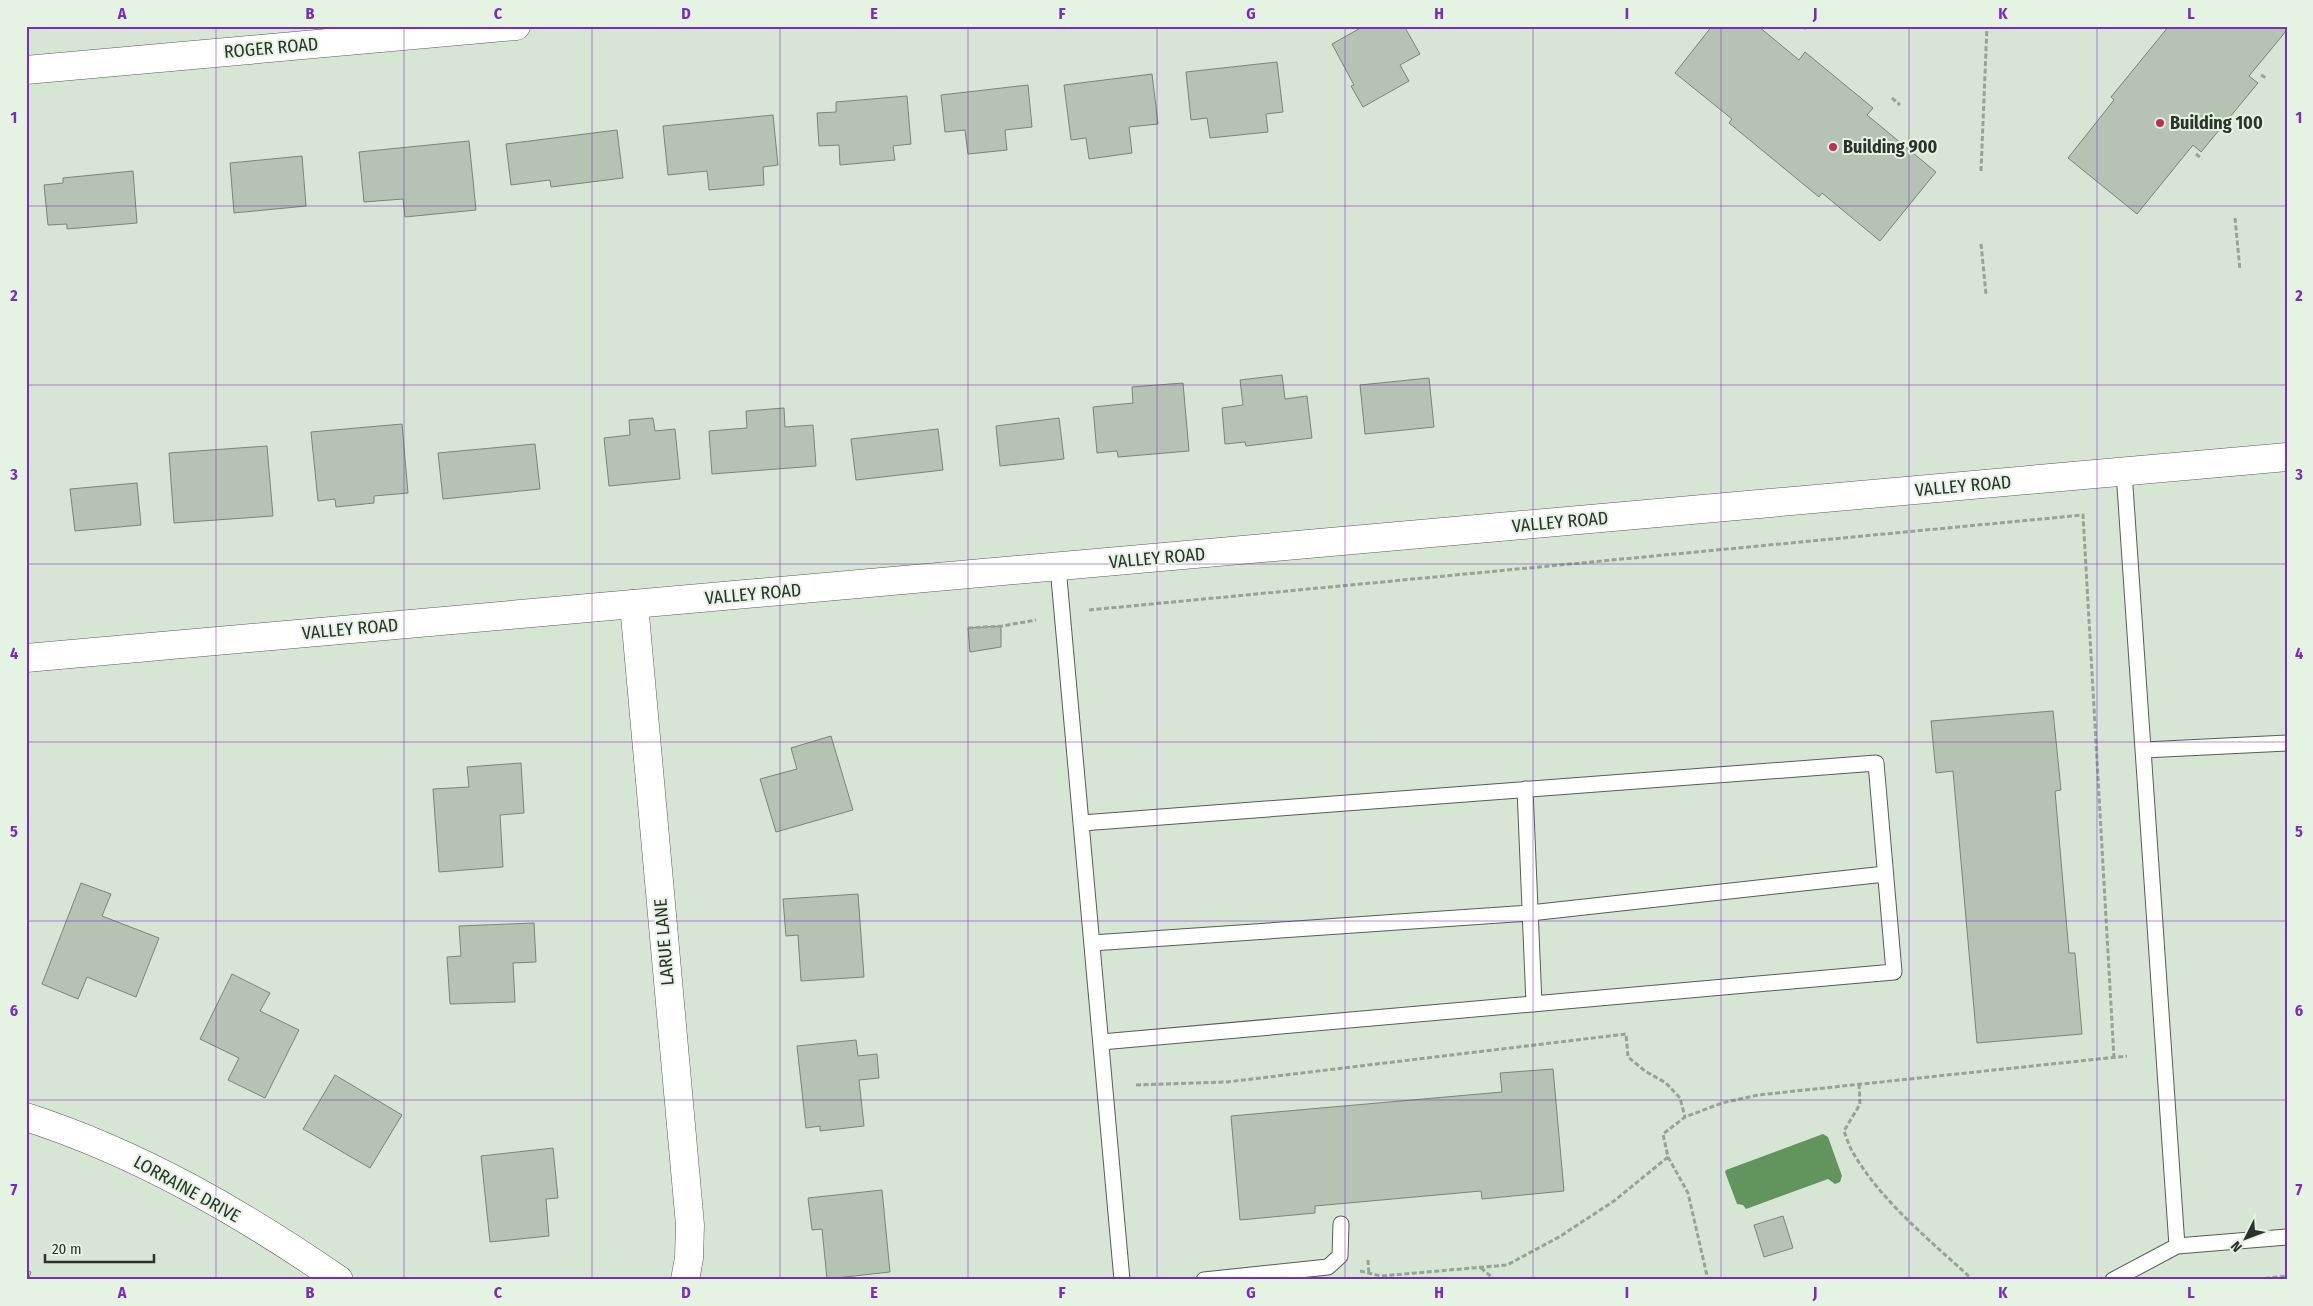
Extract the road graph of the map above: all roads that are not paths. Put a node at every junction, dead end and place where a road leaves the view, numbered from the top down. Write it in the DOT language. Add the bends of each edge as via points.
graph roads {
  1 [pos="516,26"];
  2 [pos="26,70"];
  3 [pos="2287,457"];
  4 [pos="2124,472"];
  5 [pos="1058,566"];
  6 [pos="634,604"];
  7 [pos="26,658"];
  8 [pos="2287,743"];
  9 [pos="2144,750"];
  10 [pos="1525,789"];
  11 [pos="1082,823"];
  12 [pos="1885,874"];
  13 [pos="1530,913"];
  14 [pos="1092,943"];
  15 [pos="1534,1004"];
  16 [pos="1101,1042"];
  17 [pos="26,1117"];
  18 [pos="1341,1224"];
  19 [pos="2287,1237"];
  20 [pos="2177,1246"];
  21 [pos="339,1280"];
  22 [pos="685,1280"];
  23 [pos="1122,1280"];
  24 [pos="1204,1280"];
  25 [pos="2113,1280"];
  1 -- 2 [label="street, ROGER ROAD"];
  3 -- 4 [label="street, VALLEY ROAD"];
  4 -- 5 [label="street, VALLEY ROAD"];
  4 -- 9 [label="lane"];
  5 -- 6 [label="street, VALLEY ROAD"];
  5 -- 11 [label="lane"];
  6 -- 7 [label="street, VALLEY ROAD"];
  6 -- 22 [label="street, LARUE LANE" via="690,1225"];
  8 -- 9 [label="lane"];
  9 -- 20 [label="lane"];
  10 -- 11 [label="lane"];
  10 -- 12 [label="lane" via="1876,763"];
  10 -- 13 [label="lane"];
  11 -- 14 [label="lane"];
  12 -- 13 [label="lane"];
  12 -- 15 [label="lane" via="1894,972"];
  13 -- 14 [label="lane"];
  13 -- 15 [label="lane"];
  14 -- 16 [label="lane"];
  15 -- 16 [label="lane"];
  16 -- 23 [label="lane"];
  17 -- 21 [label="street, LORRAINE DRIVE" via="116,1150 172,1178 295,1250"];
  18 -- 24 [label="lane" via="1340,1256 1328,1267"];
  19 -- 20 [label="lane"];
  20 -- 25 [label="lane"];
}
